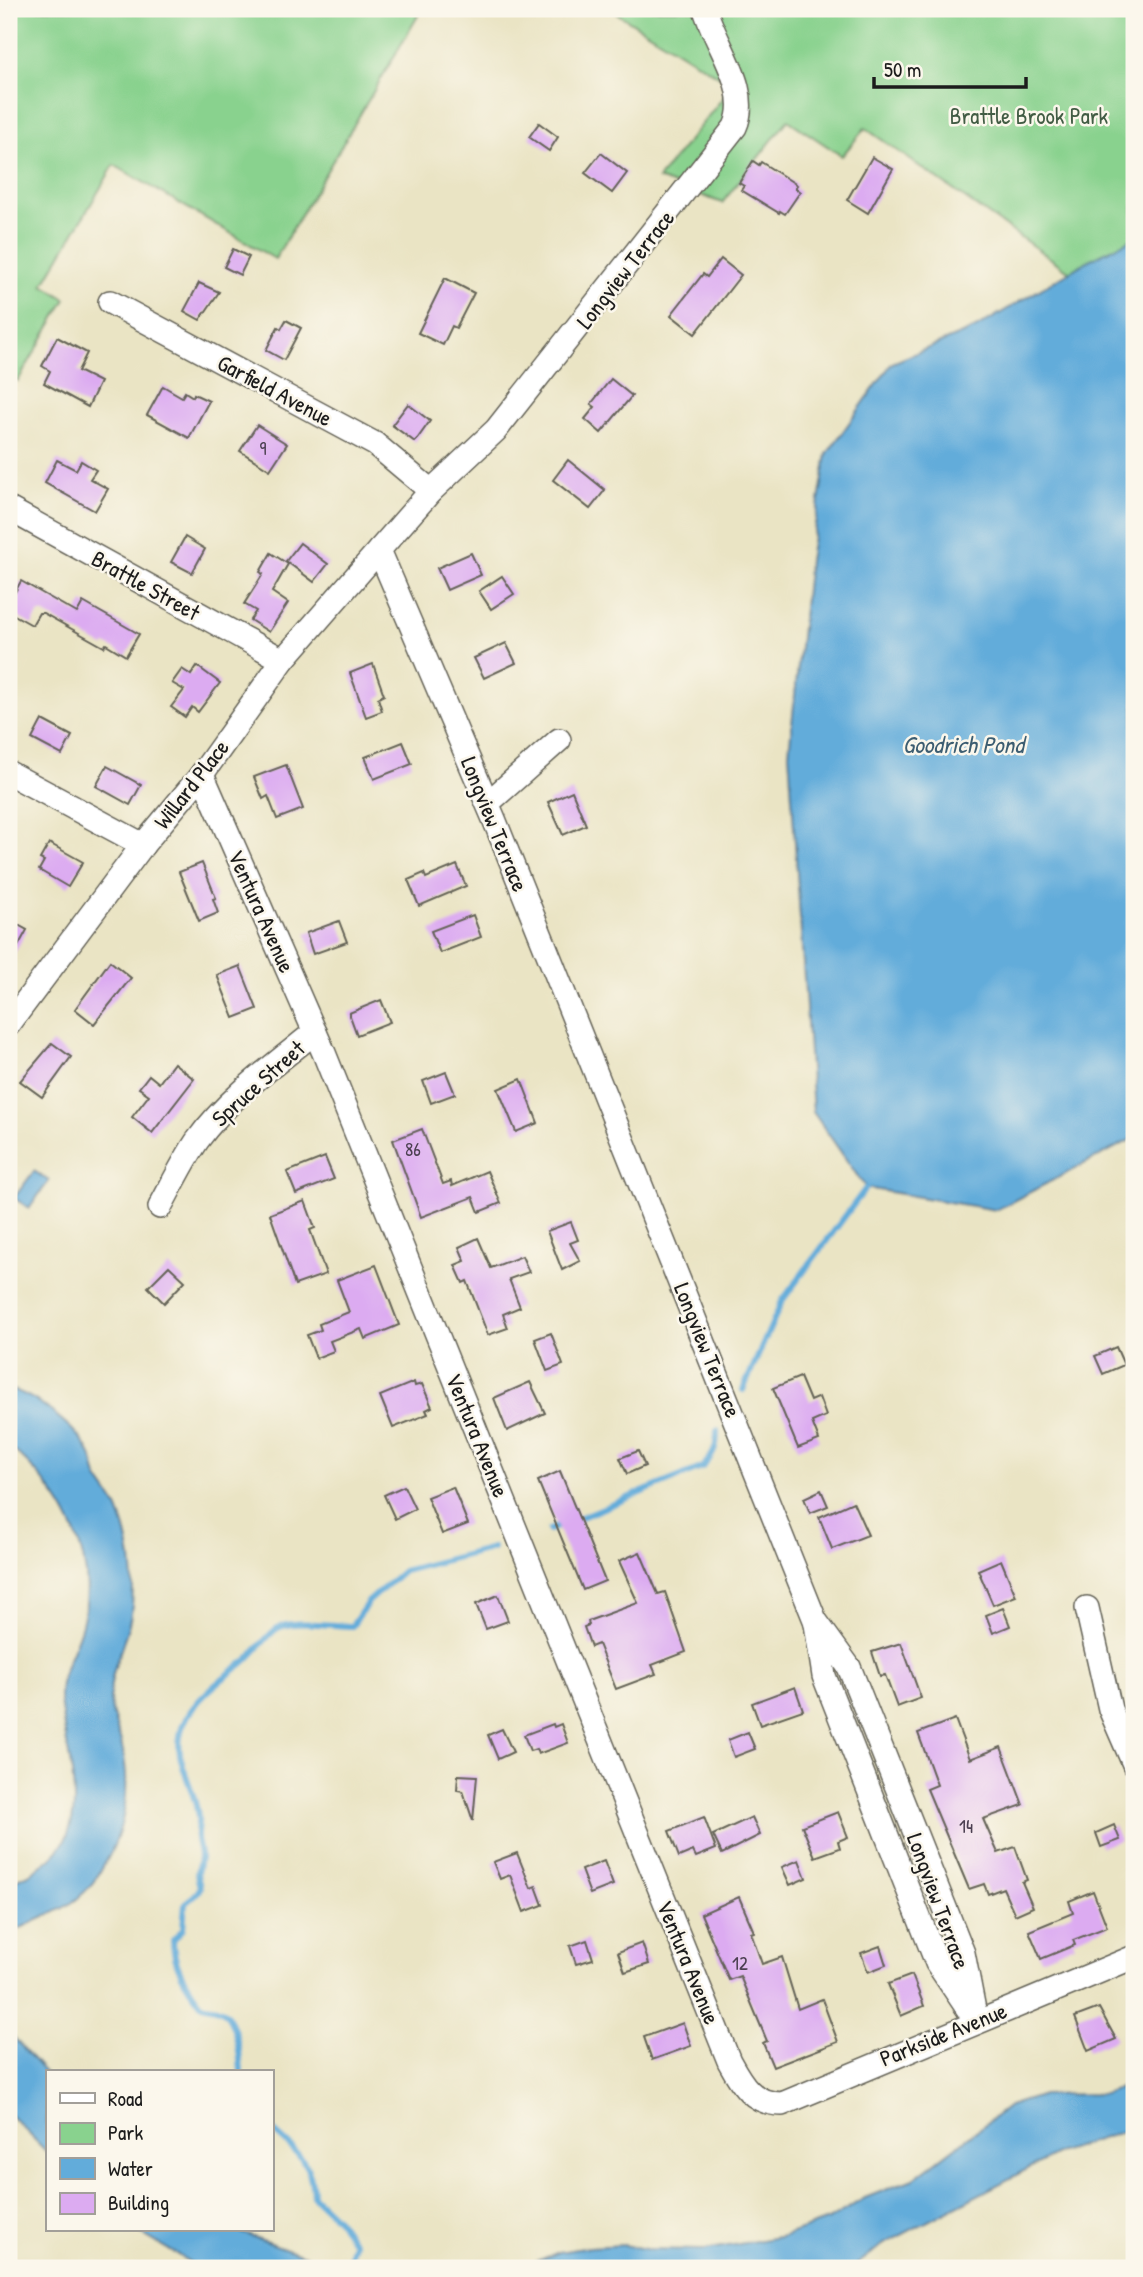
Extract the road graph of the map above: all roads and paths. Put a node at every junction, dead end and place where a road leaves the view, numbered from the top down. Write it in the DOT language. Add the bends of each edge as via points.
graph roads {
  1 [pos="705,9"];
  2 [pos="110,302"];
  3 [pos="431,491"];
  4 [pos="9,509"];
  5 [pos="379,550"];
  6 [pos="283,660"];
  7 [pos="559,740"];
  8 [pos="9,773"];
  9 [pos="202,774"];
  10 [pos="488,803"];
  11 [pos="143,845"];
  12 [pos="9,1024"];
  13 [pos="315,1032"];
  14 [pos="160,1207"];
  15 [pos="1087,1608"];
  16 [pos="1134,1764"];
  17 [pos="1134,1957"];
  18 [pos="976,2020"];
  19 [pos="753,2095"];
  1 -- 3 [label="street, Longview Terrace" via="718,47 736,78 737,122 496,430"];
  2 -- 3 [label="street, Garfield Avenue" via="375,444"];
  3 -- 5 [label="street, Longview Terrace"];
  4 -- 6 [label="street, Brattle Street"];
  5 -- 6 [label="street, Willard Place"];
  5 -- 10 [label="street, Longview Terrace"];
  6 -- 9 [label="street, Willard Place"];
  7 -- 10 [label="street"];
  8 -- 11 [label="street"];
  9 -- 11 [label="street, Willard Place"];
  9 -- 13 [label="street, Ventura Avenue"];
  10 -- 18 [label="street, Longview Terrace" via="816,1619 849,1667 963,1953"];
  11 -- 12 [label="street, Willard Place"];
  13 -- 14 [label="street, Spruce Street" via="218,1117 198,1140"];
  13 -- 19 [label="street, Ventura Avenue" via="729,2061"];
  15 -- 16 [label="street" via="1110,1709"];
  17 -- 18 [label="street, Parkside Avenue"];
  18 -- 19 [label="street, Parkside Avenue" via="782,2104"];
}
